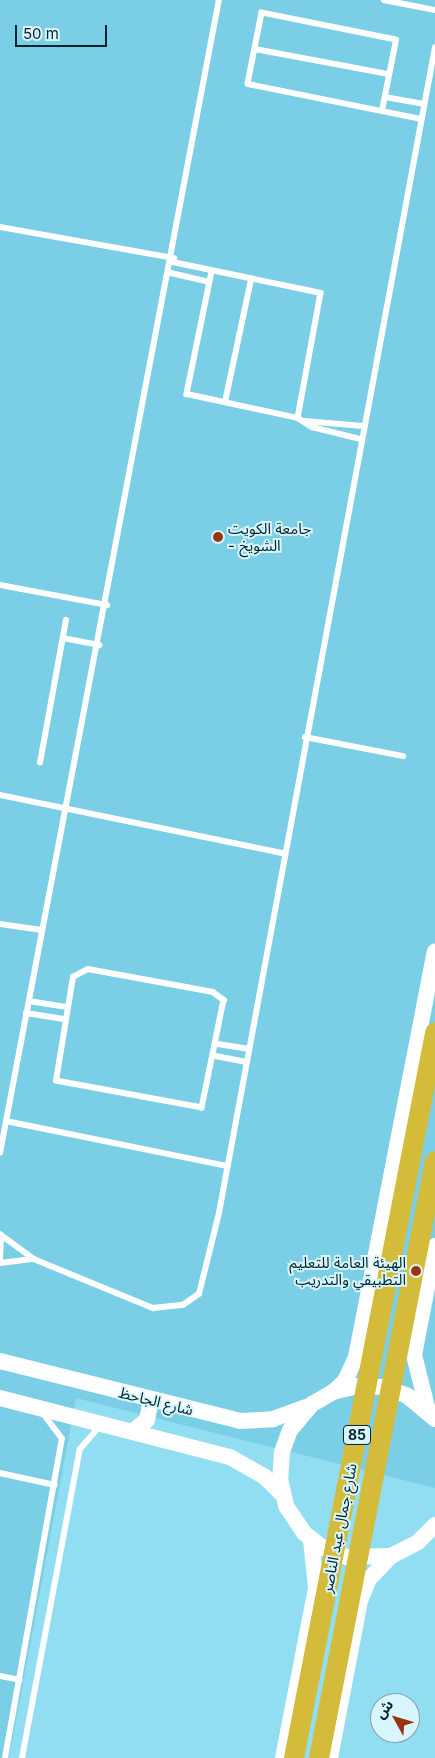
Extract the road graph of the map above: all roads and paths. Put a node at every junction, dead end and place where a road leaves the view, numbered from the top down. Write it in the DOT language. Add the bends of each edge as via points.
graph roads {
  1 [pos="219,0"];
  2 [pos="384,0"];
  3 [pos="435,10"];
  4 [pos="435,48"];
  5 [pos="255,49"];
  6 [pos="389,74"];
  7 [pos="385,97"];
  8 [pos="423,104"];
  9 [pos="382,111"];
  10 [pos="421,119"];
  11 [pos="0,227"];
  12 [pos="173,260"];
  13 [pos="212,272"];
  14 [pos="170,273"];
  15 [pos="251,280"];
  16 [pos="209,282"];
  17 [pos="224,402"];
  18 [pos="298,418"];
  19 [pos="305,421"];
  20 [pos="363,426"];
  21 [pos="361,439"];
  22 [pos="0,585"];
  23 [pos="107,605"];
  24 [pos="66,620"];
  25 [pos="63,638"];
  26 [pos="99,645"];
  27 [pos="305,737"];
  28 [pos="403,756"];
  29 [pos="40,764"];
  30 [pos="0,795"];
  31 [pos="65,806"];
  32 [pos="283,853"];
  33 [pos="0,924"];
  34 [pos="42,930"];
  35 [pos="435,952"];
  36 [pos="29,1001"];
  37 [pos="66,1007"];
  38 [pos="26,1013"];
  39 [pos="64,1019"];
  40 [pos="435,1033"];
  41 [pos="218,1044"];
  42 [pos="248,1049"];
  43 [pos="216,1056"];
  44 [pos="246,1062"];
  45 [pos="6,1121"];
  46 [pos="0,1153"];
  47 [pos="435,1161"];
  48 [pos="227,1166"];
  49 [pos="0,1234"];
  50 [pos="435,1246"];
  51 [pos="0,1258"];
  52 [pos="34,1259"];
  53 [pos="0,1263"];
  54 [pos="0,1361"];
  55 [pos="333,1392"];
  56 [pos="0,1398"];
  57 [pos="151,1400"];
  58 [pos="312,1404"];
  59 [pos="37,1408"];
  60 [pos="432,1415"];
  61 [pos="102,1423"];
  62 [pos="133,1431"];
  63 [pos="0,1473"];
  64 [pos="55,1484"];
  65 [pos="282,1494"];
  66 [pos="432,1531"];
  67 [pos="311,1540"];
  68 [pos="391,1556"];
  69 [pos="0,1676"];
  70 [pos="20,1680"];
  71 [pos="6,1758"];
  72 [pos="22,1758"];
  73 [pos="283,1758"];
  74 [pos="294,1758"];
  75 [pos="319,1758"];
  76 [pos="330,1758"];
  1 -- 12 [label="lane"];
  2 -- 3 [label="lane"];
  4 -- 8 [label="lane"];
  5 -- 6 [label="lane"];
  5 -- 6 [label="lane" via="262,13 396,40"];
  5 -- 9 [label="lane" via="248,84"];
  6 -- 7 [label="lane"];
  7 -- 8 [label="lane"];
  7 -- 9 [label="lane"];
  8 -- 10 [label="lane"];
  9 -- 10 [label="lane"];
  10 -- 20 [label="lane"];
  11 -- 12 [label="lane"];
  12 -- 13 [label="lane"];
  12 -- 14 [label="lane"];
  13 -- 15 [label="lane"];
  13 -- 16 [label="lane"];
  14 -- 16 [label="lane"];
  14 -- 23 [label="lane"];
  15 -- 17 [label="lane"];
  15 -- 18 [label="lane" via="321,293"];
  16 -- 17 [label="lane" via="187,394"];
  17 -- 18 [label="lane"];
  18 -- 19 [label="lane"];
  19 -- 20 [label="lane"];
  19 -- 21 [label="lane" via="312,428"];
  20 -- 21 [label="lane"];
  21 -- 27 [label="lane"];
  22 -- 23 [label="lane"];
  23 -- 26 [label="lane"];
  24 -- 25 [label="lane"];
  25 -- 26 [label="lane"];
  25 -- 29 [label="lane"];
  26 -- 31 [label="lane"];
  27 -- 28 [label="lane"];
  27 -- 32 [label="lane"];
  30 -- 31 [label="lane"];
  31 -- 32 [label="lane"];
  31 -- 34 [label="lane"];
  32 -- 42 [label="lane"];
  33 -- 34 [label="lane"];
  34 -- 36 [label="lane"];
  35 -- 55 [label="main road" via="356,1358 345,1381"];
  36 -- 37 [label="lane"];
  36 -- 38 [label="lane"];
  37 -- 39 [label="lane"];
  37 -- 41 [label="lane" via="74,977 88,969 213,992 224,1000"];
  38 -- 39 [label="lane"];
  38 -- 45 [label="lane"];
  39 -- 43 [label="lane" via="55,1077 59,1083 202,1108"];
  40 -- 74 [label="highway, شارع جمال عبد الناصر / 85"];
  41 -- 42 [label="lane"];
  41 -- 43 [label="lane"];
  42 -- 44 [label="lane"];
  43 -- 44 [label="lane"];
  44 -- 48 [label="lane"];
  45 -- 46 [label="lane"];
  45 -- 48 [label="lane"];
  47 -- 75 [label="highway, شارع جمال عبد الناصر / 85"];
  48 -- 52 [label="lane" via="208,1268 199,1294 182,1305 153,1308"];
  49 -- 51 [label="lane"];
  49 -- 52 [label="lane"];
  50 -- 60 [label="main road" via="414,1355"];
  52 -- 53 [label="lane"];
  54 -- 57 [label="main road, شارع الجاحظ"];
  55 -- 58 [label="main road, شارع الجاحظ"];
  55 -- 60 [label="main road" via="358,1386 384,1387 408,1396"];
  56 -- 59 [label="main road"];
  57 -- 58 [label="main road, شارع الجاحظ" via="253,1422 273,1420"];
  57 -- 62 [label="main road" via="147,1420"];
  58 -- 65 [label="main road" via="286,1440 280,1462"];
  59 -- 61 [label="main road"];
  59 -- 64 [label="lane" via="62,1439"];
  61 -- 62 [label="main road"];
  61 -- 72 [label="lane" via="80,1449"];
  62 -- 65 [label="main road" via="230,1457 260,1474"];
  63 -- 64 [label="lane"];
  64 -- 70 [label="lane"];
  65 -- 67 [label="main road" via="296,1524"];
  66 -- 68 [label="main road"];
  67 -- 68 [label="main road" via="347,1557"];
  67 -- 73 [label="main road" via="316,1588"];
  68 -- 76 [label="main road" via="369,1579 360,1601"];
  69 -- 70 [label="lane"];
  70 -- 71 [label="lane"];
}
